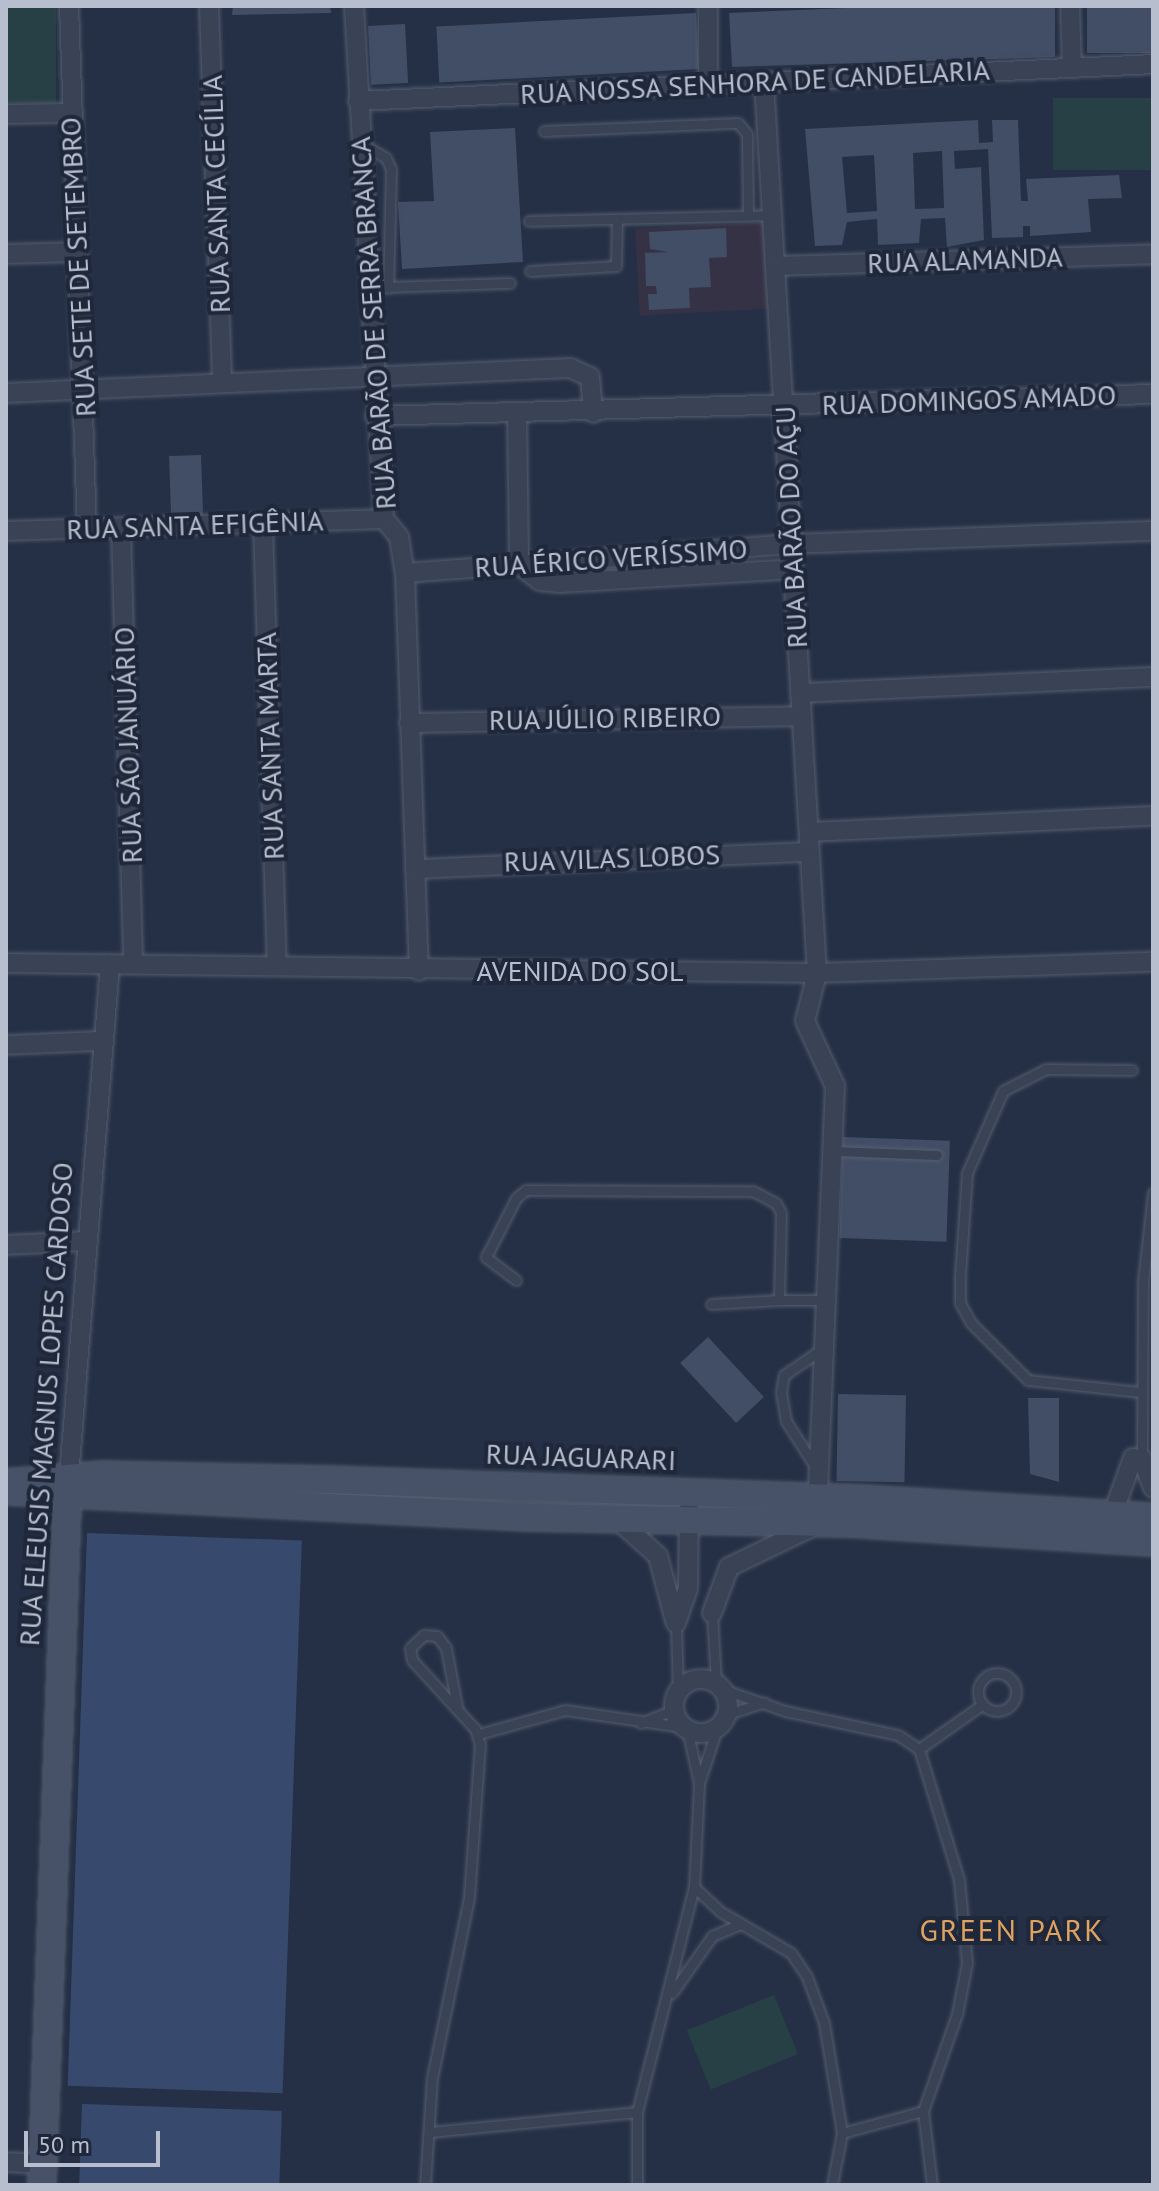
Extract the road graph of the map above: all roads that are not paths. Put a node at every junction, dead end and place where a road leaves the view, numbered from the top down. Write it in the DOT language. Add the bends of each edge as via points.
graph roads {
  1 [pos="69,6"];
  2 [pos="209,6"];
  3 [pos="354,6"];
  4 [pos="708,6"];
  5 [pos="1070,6"];
  6 [pos="1153,64"];
  7 [pos="1072,67"];
  8 [pos="764,81"];
  9 [pos="708,84"];
  10 [pos="358,101"];
  11 [pos="70,113"];
  12 [pos="6,114"];
  13 [pos="544,131"];
  14 [pos="360,142"];
  15 [pos="774,215"];
  16 [pos="748,216"];
  17 [pos="617,219"];
  18 [pos="529,221"];
  19 [pos="78,252"];
  20 [pos="6,254"];
  21 [pos="1153,254"];
  22 [pos="778,266"];
  23 [pos="530,271"];
  24 [pos="510,283"];
  25 [pos="388,288"];
  26 [pos="367,289"];
  27 [pos="371,379"];
  28 [pos="222,383"];
  29 [pos="86,389"];
  30 [pos="6,393"];
  31 [pos="1153,394"];
  32 [pos="783,406"];
  33 [pos="593,413"];
  34 [pos="517,414"];
  35 [pos="375,416"];
  36 [pos="384,519"];
  37 [pos="263,525"];
  38 [pos="121,527"];
  39 [pos="87,528"];
  40 [pos="6,531"];
  41 [pos="1153,531"];
  42 [pos="792,544"];
  43 [pos="519,565"];
  44 [pos="793,569"];
  45 [pos="405,573"];
  46 [pos="1153,677"];
  47 [pos="800,693"];
  48 [pos="802,716"];
  49 [pos="409,723"];
  50 [pos="1153,816"];
  51 [pos="809,832"];
  52 [pos="810,852"];
  53 [pos="415,869"];
  54 [pos="1153,962"];
  55 [pos="6,963"];
  56 [pos="110,964"];
  57 [pos="133,964"];
  58 [pos="277,966"];
  59 [pos="419,971"];
  60 [pos="817,973"];
  61 [pos="103,1041"];
  62 [pos="6,1045"];
  63 [pos="1132,1070"];
  64 [pos="833,1151"];
  65 [pos="937,1155"];
  66 [pos="1153,1193"];
  67 [pos="87,1241"];
  68 [pos="6,1245"];
  69 [pos="516,1280"];
  70 [pos="779,1300"];
  71 [pos="827,1300"];
  72 [pos="711,1304"];
  73 [pos="825,1347"];
  74 [pos="1140,1392"];
  75 [pos="1138,1458"];
  76 [pos="6,1483"];
  77 [pos="68,1486"];
  78 [pos="1153,1488"];
  79 [pos="6,1490"];
  80 [pos="821,1498"];
  81 [pos="689,1506"];
  82 [pos="1112,1516"];
  83 [pos="1153,1517"];
  84 [pos="618,1520"];
  85 [pos="1153,1542"];
  86 [pos="712,1613"];
  87 [pos="676,1623"];
  88 [pos="719,1686"];
  89 [pos="764,1702"];
  90 [pos="983,1704"];
  91 [pos="457,1707"];
  92 [pos="681,1714"];
  93 [pos="722,1721"];
  94 [pos="637,1724"];
  95 [pos="479,1734"];
  96 [pos="919,1749"];
  97 [pos="699,1783"];
  98 [pos="694,1887"];
  99 [pos="740,1924"];
  100 [pos="667,2001"];
  101 [pos="923,2111"];
  102 [pos="637,2112"];
  103 [pos="430,2132"];
  104 [pos="842,2133"];
  105 [pos="6,2162"];
  106 [pos="43,2174"];
  107 [pos="425,2185"];
  108 [pos="637,2185"];
  109 [pos="832,2185"];
  110 [pos="932,2185"];
  1 -- 11 [label="street, RUA SETE DE SETEMBRO"];
  2 -- 28 [label="street, RUA SANTA CECÍLIA"];
  3 -- 10 [label="street, RUA BARÃO DE SERRA BRANCA"];
  4 -- 9 [label="street"];
  5 -- 7 [label="street"];
  6 -- 7 [label="street, RUA NOSSA SENHORA DE CANDELARIA"];
  7 -- 8 [label="street, RUA NOSSA SENHORA DE CANDELARIA"];
  8 -- 9 [label="street, RUA NOSSA SENHORA DE CANDELARIA"];
  8 -- 15 [label="street, RUA BARÃO DO AÇU"];
  9 -- 10 [label="street, RUA NOSSA SENHORA DE CANDELARIA"];
  10 -- 14 [label="street, RUA BARÃO DE SERRA BRANCA"];
  11 -- 12 [label="street"];
  11 -- 19 [label="street, RUA SETE DE SETEMBRO"];
  13 -- 16 [label="lane" via="738,123 747,134"];
  14 -- 25 [label="lane" via="386,158 391,169"];
  14 -- 26 [label="street, RUA BARÃO DE SERRA BRANCA"];
  15 -- 16 [label="lane"];
  15 -- 22 [label="street, RUA BARÃO DO AÇU"];
  16 -- 17 [label="lane"];
  17 -- 18 [label="lane"];
  17 -- 23 [label="lane" via="616,266"];
  19 -- 20 [label="street"];
  19 -- 29 [label="street, RUA SETE DE SETEMBRO"];
  21 -- 22 [label="street, RUA ALAMANDA"];
  22 -- 32 [label="street, RUA BARÃO DO AÇU"];
  24 -- 25 [label="lane"];
  25 -- 26 [label="lane"];
  26 -- 27 [label="street, RUA BARÃO DE SERRA BRANCA"];
  27 -- 28 [label="street"];
  27 -- 33 [label="street" via="582,369 594,388"];
  27 -- 35 [label="street, RUA BARÃO DE SERRA BRANCA"];
  28 -- 29 [label="street"];
  29 -- 30 [label="street"];
  29 -- 39 [label="street, RUA SETE DE SETEMBRO"];
  31 -- 32 [label="street, RUA DOMINGOS AMADO"];
  32 -- 33 [label="street, RUA DOMINGOS AMADO"];
  32 -- 42 [label="street, RUA BARÃO DO AÇU"];
  33 -- 34 [label="street, RUA DOMINGOS AMADO"];
  34 -- 35 [label="street, RUA DOMINGOS AMADO"];
  34 -- 43 [label="street"];
  35 -- 36 [label="street, RUA BARÃO DE SERRA BRANCA"];
  36 -- 37 [label="street, RUA SANTA EFIGÊNIA"];
  36 -- 45 [label="street, RUA BARÃO DE SERRA BRANCA" via="399,537"];
  37 -- 38 [label="street, RUA SANTA EFIGÊNIA"];
  37 -- 58 [label="street, RUA SANTA MARTA"];
  38 -- 39 [label="street, RUA SANTA EFIGÊNIA"];
  38 -- 57 [label="street, RUA SÃO JANUÁRIO"];
  39 -- 40 [label="street, RUA SANTA EFIGÊNIA"];
  41 -- 42 [label="street, RUA ÉRICO VERÍSSIMO"];
  42 -- 43 [label="street, RUA ÉRICO VERÍSSIMO"];
  42 -- 44 [label="street, RUA BARÃO DO AÇU"];
  43 -- 44 [label="street" via="540,581 560,583"];
  43 -- 45 [label="street, RUA ÉRICO VERÍSSIMO"];
  44 -- 47 [label="street, RUA BARÃO DO AÇU"];
  45 -- 49 [label="street, RUA BARÃO DE SERRA BRANCA"];
  46 -- 47 [label="street"];
  47 -- 48 [label="street, RUA BARÃO DO AÇU"];
  48 -- 49 [label="street, RUA JÚLIO RIBEIRO"];
  48 -- 51 [label="street, RUA BARÃO DO AÇU"];
  49 -- 53 [label="street, RUA BARÃO DE SERRA BRANCA"];
  50 -- 51 [label="street"];
  51 -- 52 [label="street, RUA BARÃO DO AÇU"];
  52 -- 53 [label="street, RUA VILAS LOBOS"];
  52 -- 60 [label="street, RUA BARÃO DO AÇU"];
  53 -- 59 [label="street, RUA BARÃO DE SERRA BRANCA"];
  54 -- 60 [label="street, AVENIDA DO SOL"];
  55 -- 56 [label="street, AVENIDA DO SOL"];
  56 -- 57 [label="street, AVENIDA DO SOL"];
  56 -- 61 [label="street, RUA ELEUSIS MAGNUS LOPES CARDOSO"];
  57 -- 58 [label="street, AVENIDA DO SOL"];
  58 -- 59 [label="street, AVENIDA DO SOL"];
  59 -- 60 [label="street, AVENIDA DO SOL"];
  60 -- 64 [label="street, RUA BARÃO DO AÇU" via="806,1028 831,1071"];
  61 -- 62 [label="street"];
  61 -- 67 [label="street, RUA ELEUSIS MAGNUS LOPES CARDOSO"];
  63 -- 74 [label="lane" via="1046,1069 1003,1091 967,1173 960,1289 971,1323 1028,1380"];
  64 -- 65 [label="lane"];
  64 -- 71 [label="street, RUA BARÃO DO AÇU"];
  66 -- 74 [label="lane"];
  67 -- 68 [label="street"];
  67 -- 77 [label="street, RUA ELEUSIS MAGNUS LOPES CARDOSO"];
  69 -- 70 [label="lane" via="486,1257 516,1198 526,1190 753,1191 776,1203 781,1213"];
  70 -- 71 [label="lane"];
  70 -- 72 [label="lane"];
  71 -- 73 [label="street, RUA BARÃO DO AÇU"];
  73 -- 80 [label="street, RUA BARÃO DO AÇU"];
  73 -- 80 [label="lane" via="784,1375 781,1392 786,1421"];
  74 -- 75 [label="lane"];
  75 -- 78 [label="street"];
  75 -- 82 [label="street"];
  76 -- 77 [label="main road, RUA JAGUARARI"];
  77 -- 79 [label="main road, RUA JAGUARARI"];
  77 -- 81 [label="main road, RUA JAGUARARI"];
  77 -- 84 [label="main road, RUA JAGUARARI"];
  77 -- 106 [label="main road, RUA ELEUSIS MAGNUS LOPES CARDOSO"];
  80 -- 81 [label="main road, RUA JAGUARARI"];
  80 -- 82 [label="main road, RUA JAGUARARI"];
  80 -- 85 [label="main road, RUA JAGUARARI"];
  80 -- 86 [label="street" via="729,1567"];
  81 -- 84 [label="main road, RUA JAGUARARI"];
  81 -- 87 [label="street" via="688,1589"];
  82 -- 83 [label="main road, RUA JAGUARARI"];
  84 -- 87 [label="street" via="658,1556"];
  86 -- 88 [label="lane"];
  87 -- 92 [label="lane"];
  88 -- 89 [label="lane"];
  88 -- 92 [label="street" via="691,1681"];
  88 -- 93 [label="street"];
  89 -- 93 [label="lane"];
  89 -- 96 [label="lane" via="898,1735"];
  90 -- 90 [label="lane" via="978,1689 986,1676 1003,1675 1016,1685 1014,1701 1004,1709"];
  90 -- 96 [label="lane"];
  91 -- 91 [label="lane" via="412,1660 410,1648 424,1635 437,1636 446,1648"];
  91 -- 95 [label="lane"];
  92 -- 93 [label="street"];
  92 -- 94 [label="lane"];
  92 -- 94 [label="lane"];
  92 -- 97 [label="lane"];
  93 -- 97 [label="lane"];
  94 -- 95 [label="lane" via="565,1710"];
  95 -- 103 [label="lane" via="469,1897 432,2078"];
  96 -- 101 [label="lane" via="959,1880 967,1963 957,2014"];
  97 -- 98 [label="lane"];
  98 -- 99 [label="lane"];
  98 -- 100 [label="lane"];
  99 -- 100 [label="lane" via="712,1936"];
  99 -- 104 [label="lane" via="791,1953 807,1977 824,2023"];
  100 -- 102 [label="lane"];
  101 -- 104 [label="lane"];
  101 -- 110 [label="lane"];
  102 -- 103 [label="lane"];
  102 -- 108 [label="lane"];
  103 -- 107 [label="lane"];
  104 -- 109 [label="lane"];
  105 -- 106 [label="street"];
}
